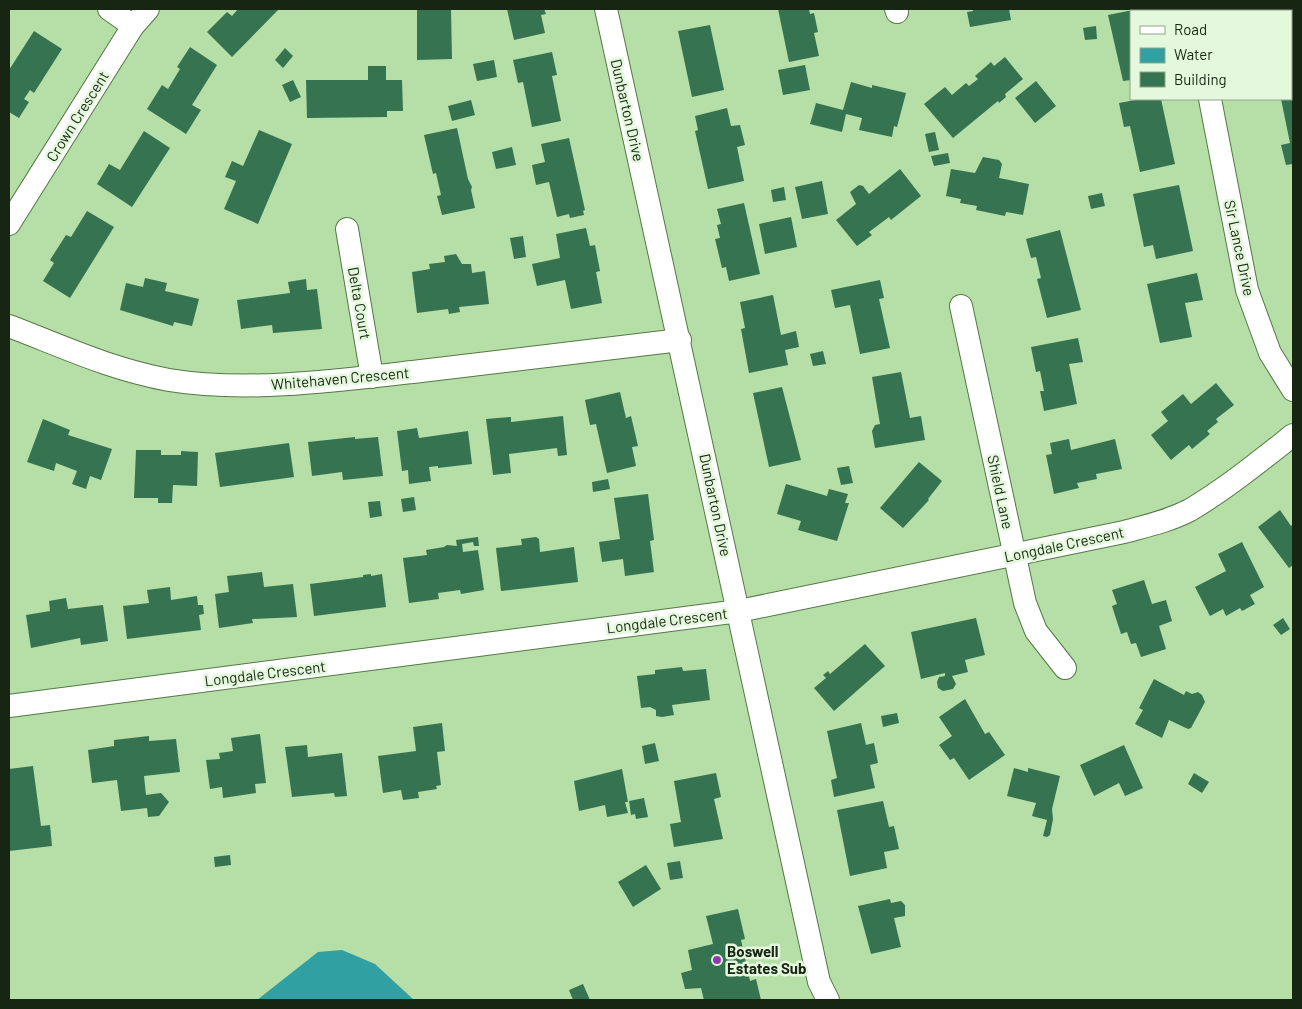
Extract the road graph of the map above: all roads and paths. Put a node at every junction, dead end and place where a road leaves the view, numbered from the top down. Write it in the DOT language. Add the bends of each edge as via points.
graph roads {
  1 [pos="109,9"];
  2 [pos="606,9"];
  3 [pos="140,17"];
  4 [pos="1210,100"];
  5 [pos="9,224"];
  6 [pos="347,229"];
  7 [pos="961,306"];
  8 [pos="9,326"];
  9 [pos="680,340"];
  10 [pos="372,377"];
  11 [pos="1293,390"];
  12 [pos="1293,435"];
  13 [pos="1015,554"];
  14 [pos="739,611"];
  15 [pos="1065,668"];
  16 [pos="9,706"];
  17 [pos="828,1000"];
  1 -- 3 [label="street"];
  2 -- 9 [label="street, Dunbarton Drive"];
  3 -- 5 [label="street, Crown Crescent"];
  4 -- 11 [label="street, Sir Lance Drive" via="1247,290 1270,353"];
  6 -- 10 [label="street, Delta Court"];
  7 -- 13 [label="street, Shield Lane"];
  8 -- 10 [label="street, Whitehaven Crescent" via="123,371 172,380 264,384"];
  9 -- 10 [label="street, Whitehaven Crescent"];
  9 -- 14 [label="street, Dunbarton Drive"];
  12 -- 13 [label="street, Longdale Crescent" via="1245,473 1189,510 1124,532"];
  13 -- 14 [label="street, Longdale Crescent"];
  13 -- 15 [label="street, Shield Lane" via="1025,603 1036,631"];
  14 -- 16 [label="street, Longdale Crescent"];
  14 -- 17 [label="street, Dunbarton Drive" via="819,982"];
}
